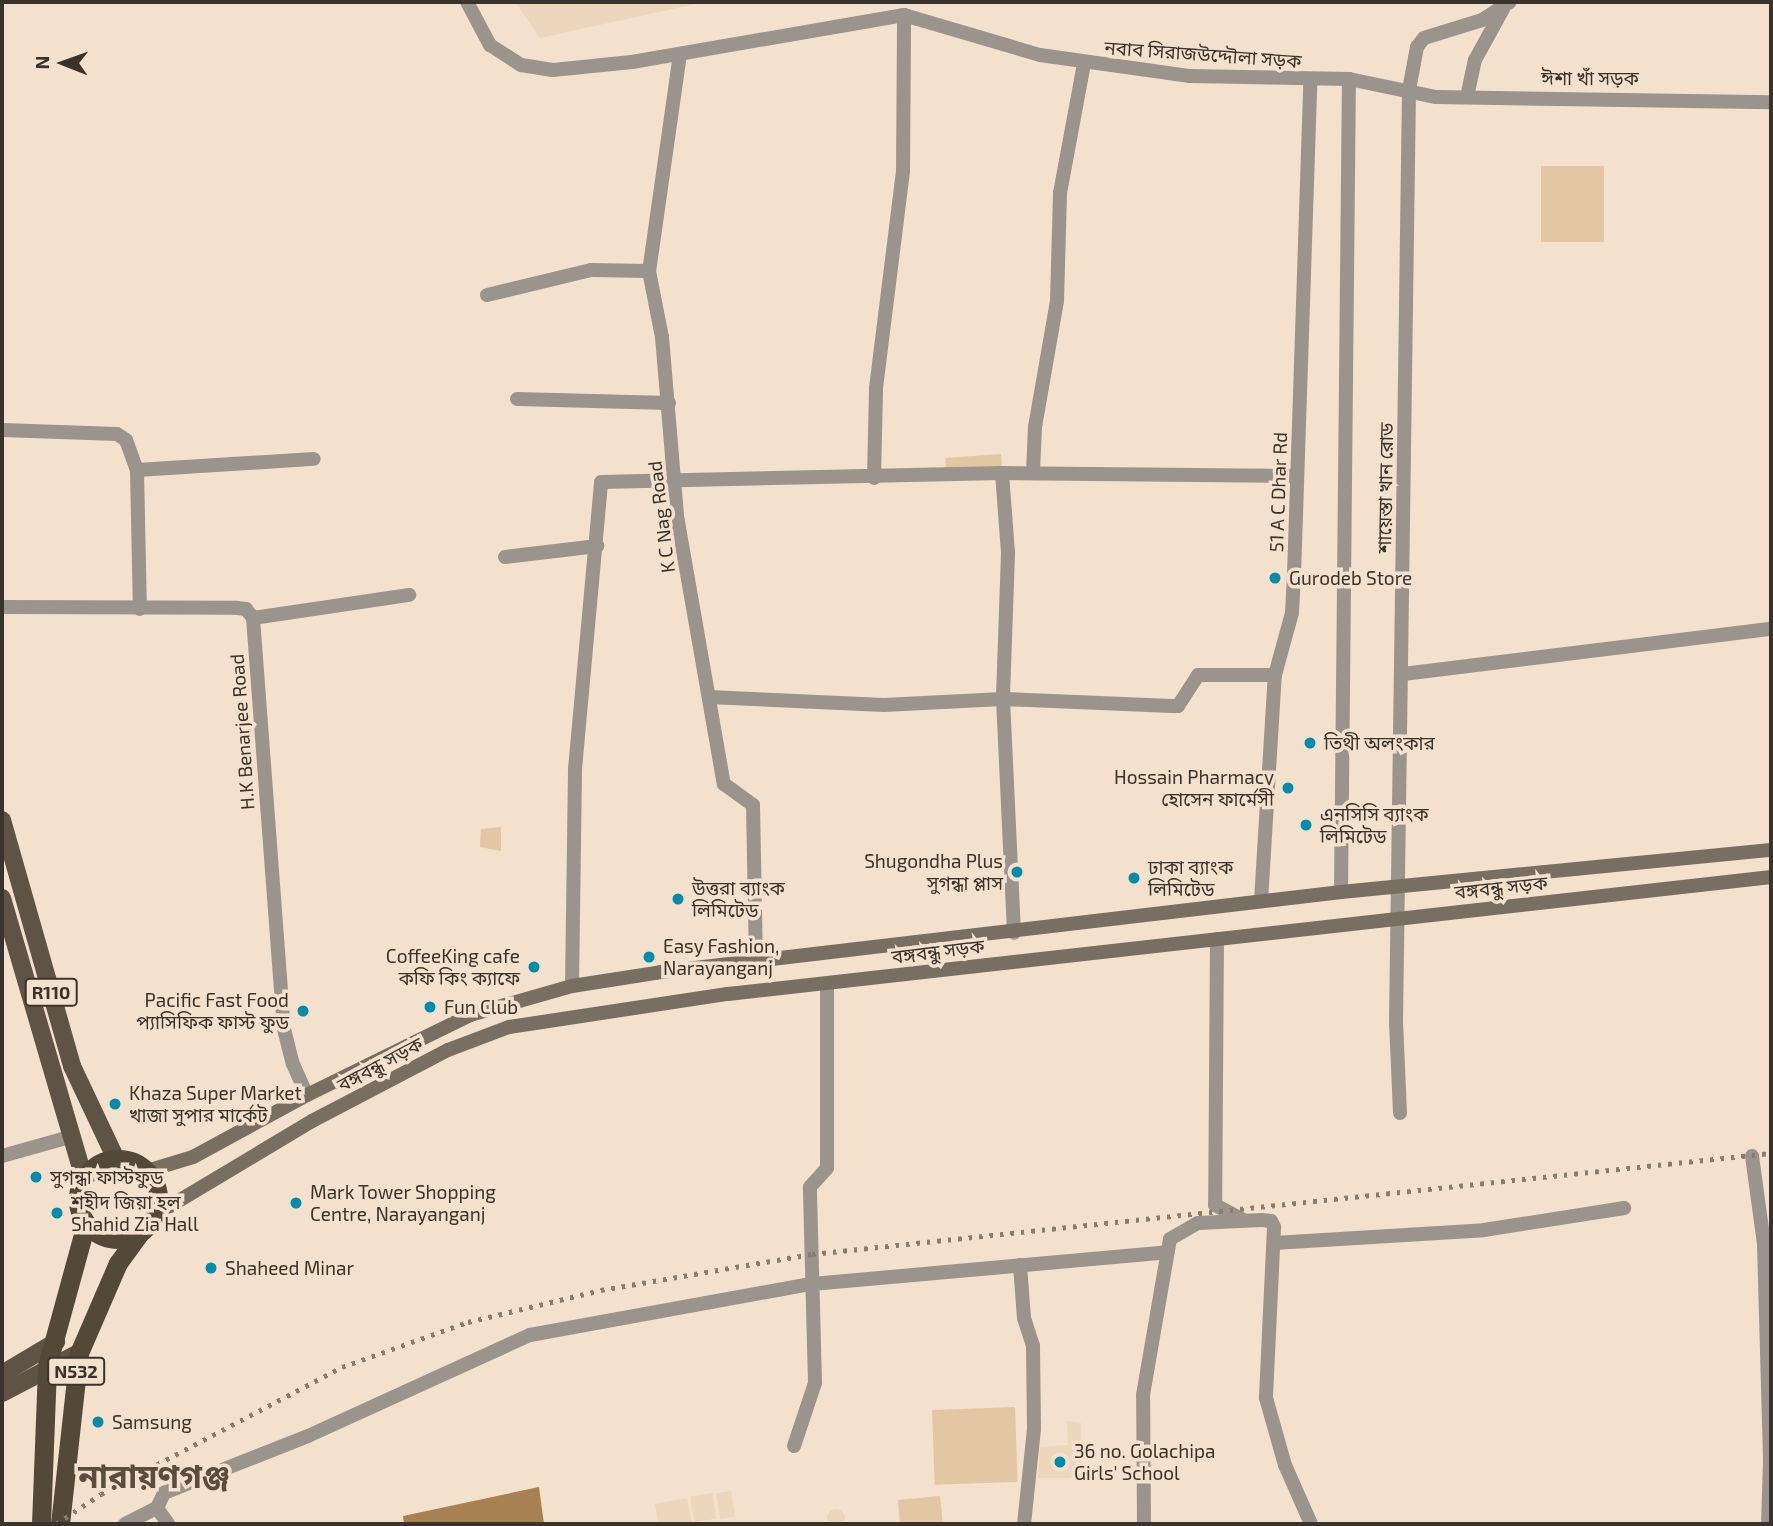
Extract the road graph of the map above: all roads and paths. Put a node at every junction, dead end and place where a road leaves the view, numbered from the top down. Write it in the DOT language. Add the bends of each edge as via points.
graph roads {
  1 [pos="467,2"];
  2 [pos="1506,3"];
  3 [pos="904,15"];
  4 [pos="680,54"];
  5 [pos="1084,64"];
  6 [pos="1349,79"];
  7 [pos="1310,81"];
  8 [pos="1409,90"];
  9 [pos="1467,97"];
  10 [pos="1771,102"];
  11 [pos="649,271"];
  12 [pos="487,295"];
  13 [pos="517,399"];
  14 [pos="669,403"];
  15 [pos="2,430"];
  16 [pos="314,459"];
  17 [pos="136,470"];
  18 [pos="1002,472"];
  19 [pos="1033,472"];
  20 [pos="1297,476"];
  21 [pos="874,478"];
  22 [pos="675,480"];
  23 [pos="597,546"];
  24 [pos="505,557"];
  25 [pos="409,595"];
  26 [pos="2,607"];
  27 [pos="139,608"];
  28 [pos="253,618"];
  29 [pos="1771,629"];
  30 [pos="1403,674"];
  31 [pos="1275,675"];
  32 [pos="709,697"];
  33 [pos="1003,699"];
  34 [pos="2,820"];
  35 [pos="1771,850"];
  36 [pos="1771,877"];
  37 [pos="1400,886"];
  38 [pos="1341,892"];
  39 [pos="2,898"];
  40 [pos="1261,901"];
  41 [pos="1399,918"];
  42 [pos="5,923"];
  43 [pos="1014,933"];
  44 [pos="1217,939"];
  45 [pos="756,961"];
  46 [pos="827,983"];
  47 [pos="572,986"];
  48 [pos="307,1094"];
  49 [pos="1400,1113"];
  50 [pos="72,1136"];
  51 [pos="2,1156"];
  52 [pos="1752,1156"];
  53 [pos="116,1159"];
  54 [pos="147,1171"];
  55 [pos="84,1178"];
  56 [pos="1624,1208"];
  57 [pos="155,1215"];
  58 [pos="1244,1221"];
  59 [pos="86,1223"];
  60 [pos="140,1233"];
  61 [pos="1274,1243"];
  62 [pos="1767,1244"];
  63 [pos="1168,1252"];
  64 [pos="1020,1265"];
  65 [pos="813,1284"];
  66 [pos="56,1342"];
  67 [pos="79,1353"];
  68 [pos="47,1367"];
  69 [pos="2,1374"];
  70 [pos="2,1394"];
  71 [pos="794,1446"];
  72 [pos="157,1508"];
  73 [pos="41,1524"];
  74 [pos="60,1524"];
  75 [pos="125,1524"];
  76 [pos="168,1524"];
  77 [pos="1024,1524"];
  78 [pos="1144,1524"];
  79 [pos="1311,1524"];
  80 [pos="1768,1524"];
  1 -- 4 [label="street, নবাব সিরাজউদ্দৌলা সড়ক" via="490,45 521,65 553,70"];
  2 -- 8 [label="street" via="1451,33 1424,38 1417,47"];
  2 -- 9 [label="street" via="1475,60"];
  3 -- 4 [label="street, নবাব সিরাজউদ্দৌলা সড়ক"];
  3 -- 5 [label="street, নবাব সিরাজউদ্দৌলা সড়ক"];
  3 -- 21 [label="street" via="903,171 876,388"];
  4 -- 11 [label="street, K C Nag Road"];
  5 -- 7 [label="street, নবাব সিরাজউদ্দৌলা সড়ক" via="1189,76"];
  5 -- 19 [label="street" via="1060,192 1057,301 1035,427"];
  6 -- 7 [label="street, নবাব সিরাজউদ্দৌলা সড়ক"];
  6 -- 8 [label="street, নবাব সিরাজউদ্দৌলা সড়ক"];
  6 -- 38 [label="street"];
  7 -- 20 [label="street, 51 A C Dhar Rd"];
  8 -- 9 [label="street, ঈশা খাঁ সড়ক"];
  8 -- 30 [label="street, শায়েস্তা খান রোড"];
  9 -- 10 [label="street, ঈশা খাঁ সড়ক"];
  11 -- 12 [label="street" via="591,270"];
  11 -- 14 [label="street, K C Nag Road"];
  13 -- 14 [label="street"];
  14 -- 22 [label="street, K C Nag Road"];
  15 -- 17 [label="street" via="117,434 126,440"];
  16 -- 17 [label="street"];
  17 -- 27 [label="street"];
  18 -- 19 [label="street"];
  18 -- 21 [label="street"];
  18 -- 33 [label="street" via="1008,553"];
  19 -- 20 [label="street"];
  20 -- 31 [label="street, 51 A C Dhar Rd" via="1292,613"];
  21 -- 22 [label="street"];
  22 -- 23 [label="street" via="601,482"];
  22 -- 32 [label="street, K C Nag Road" via="677,516"];
  23 -- 24 [label="street"];
  23 -- 47 [label="street" via="575,769"];
  25 -- 28 [label="street"];
  26 -- 27 [label="street"];
  27 -- 28 [label="street" via="237,608 247,609"];
  28 -- 48 [label="street, H.K Benarjee Road" via="284,1029"];
  29 -- 30 [label="street"];
  30 -- 37 [label="street, শায়েস্তা খান রোড"];
  31 -- 33 [label="street" via="1198,675 1178,706"];
  31 -- 40 [label="street, 51 A C Dhar Rd"];
  32 -- 33 [label="street" via="884,705"];
  32 -- 45 [label="street, K C Nag Road" via="724,785 753,805"];
  33 -- 43 [label="street"];
  34 -- 53 [label="main road, R110" via="72,1066"];
  35 -- 37 [label="main road, বঙ্গবন্ধু সড়ক"];
  36 -- 41 [label="main road, বঙ্গবন্ধু সড়ক"];
  37 -- 38 [label="main road, বঙ্গবন্ধু সড়ক"];
  37 -- 41 [label="street, শায়েস্তা খান রোড"];
  38 -- 40 [label="main road, বঙ্গবন্ধু সড়ক"];
  39 -- 42 [label="main road, R110"];
  40 -- 43 [label="main road, বঙ্গবন্ধু সড়ক"];
  41 -- 44 [label="main road, বঙ্গবন্ধু সড়ক"];
  41 -- 49 [label="street, শায়েস্তা খান রোড"];
  42 -- 50 [label="main road, R110"];
  43 -- 45 [label="main road, বঙ্গবন্ধু সড়ক"];
  44 -- 46 [label="main road, বঙ্গবন্ধু সড়ক"];
  44 -- 58 [label="street" via="1215,1205"];
  45 -- 47 [label="main road, বঙ্গবন্ধু সড়ক"];
  46 -- 57 [label="main road, বঙ্গবন্ধু সড়ক" via="602,1012 476,1037 312,1122"];
  46 -- 65 [label="street" via="827,1168 810,1187"];
  47 -- 48 [label="main road, বঙ্গবন্ধু সড়ক" via="470,1015"];
  48 -- 54 [label="main road, বঙ্গবন্ধু সড়ক" via="193,1157"];
  50 -- 51 [label="street"];
  50 -- 55 [label="main road, R110"];
  52 -- 62 [label="street"];
  53 -- 54 [label="highway" via="133,1161"];
  53 -- 55 [label="highway" via="103,1161"];
  54 -- 57 [label="highway" via="159,1197"];
  55 -- 59 [label="highway" via="78,1201"];
  56 -- 61 [label="street" via="1484,1230"];
  57 -- 60 [label="highway"];
  58 -- 61 [label="street" via="1271,1221"];
  58 -- 63 [label="street" via="1198,1223 1170,1238"];
  59 -- 60 [label="highway" via="105,1237 129,1238"];
  59 -- 66 [label="highway, N532"];
  60 -- 67 [label="highway, N532" via="118,1263"];
  61 -- 79 [label="street" via="1266,1398 1285,1465"];
  62 -- 80 [label="street"];
  63 -- 64 [label="street"];
  63 -- 78 [label="street" via="1143,1395"];
  64 -- 65 [label="street"];
  64 -- 77 [label="street" via="1024,1318 1033,1346 1034,1429"];
  65 -- 71 [label="street" via="815,1383"];
  65 -- 72 [label="street" via="530,1335 309,1436 164,1493"];
  66 -- 68 [label="highway, N532"];
  66 -- 69 [label="main road"];
  67 -- 68 [label="main road"];
  67 -- 74 [label="highway, N532"];
  68 -- 70 [label="main road"];
  68 -- 73 [label="highway, N532"];
  72 -- 75 [label="street"];
  72 -- 76 [label="street"];
}
